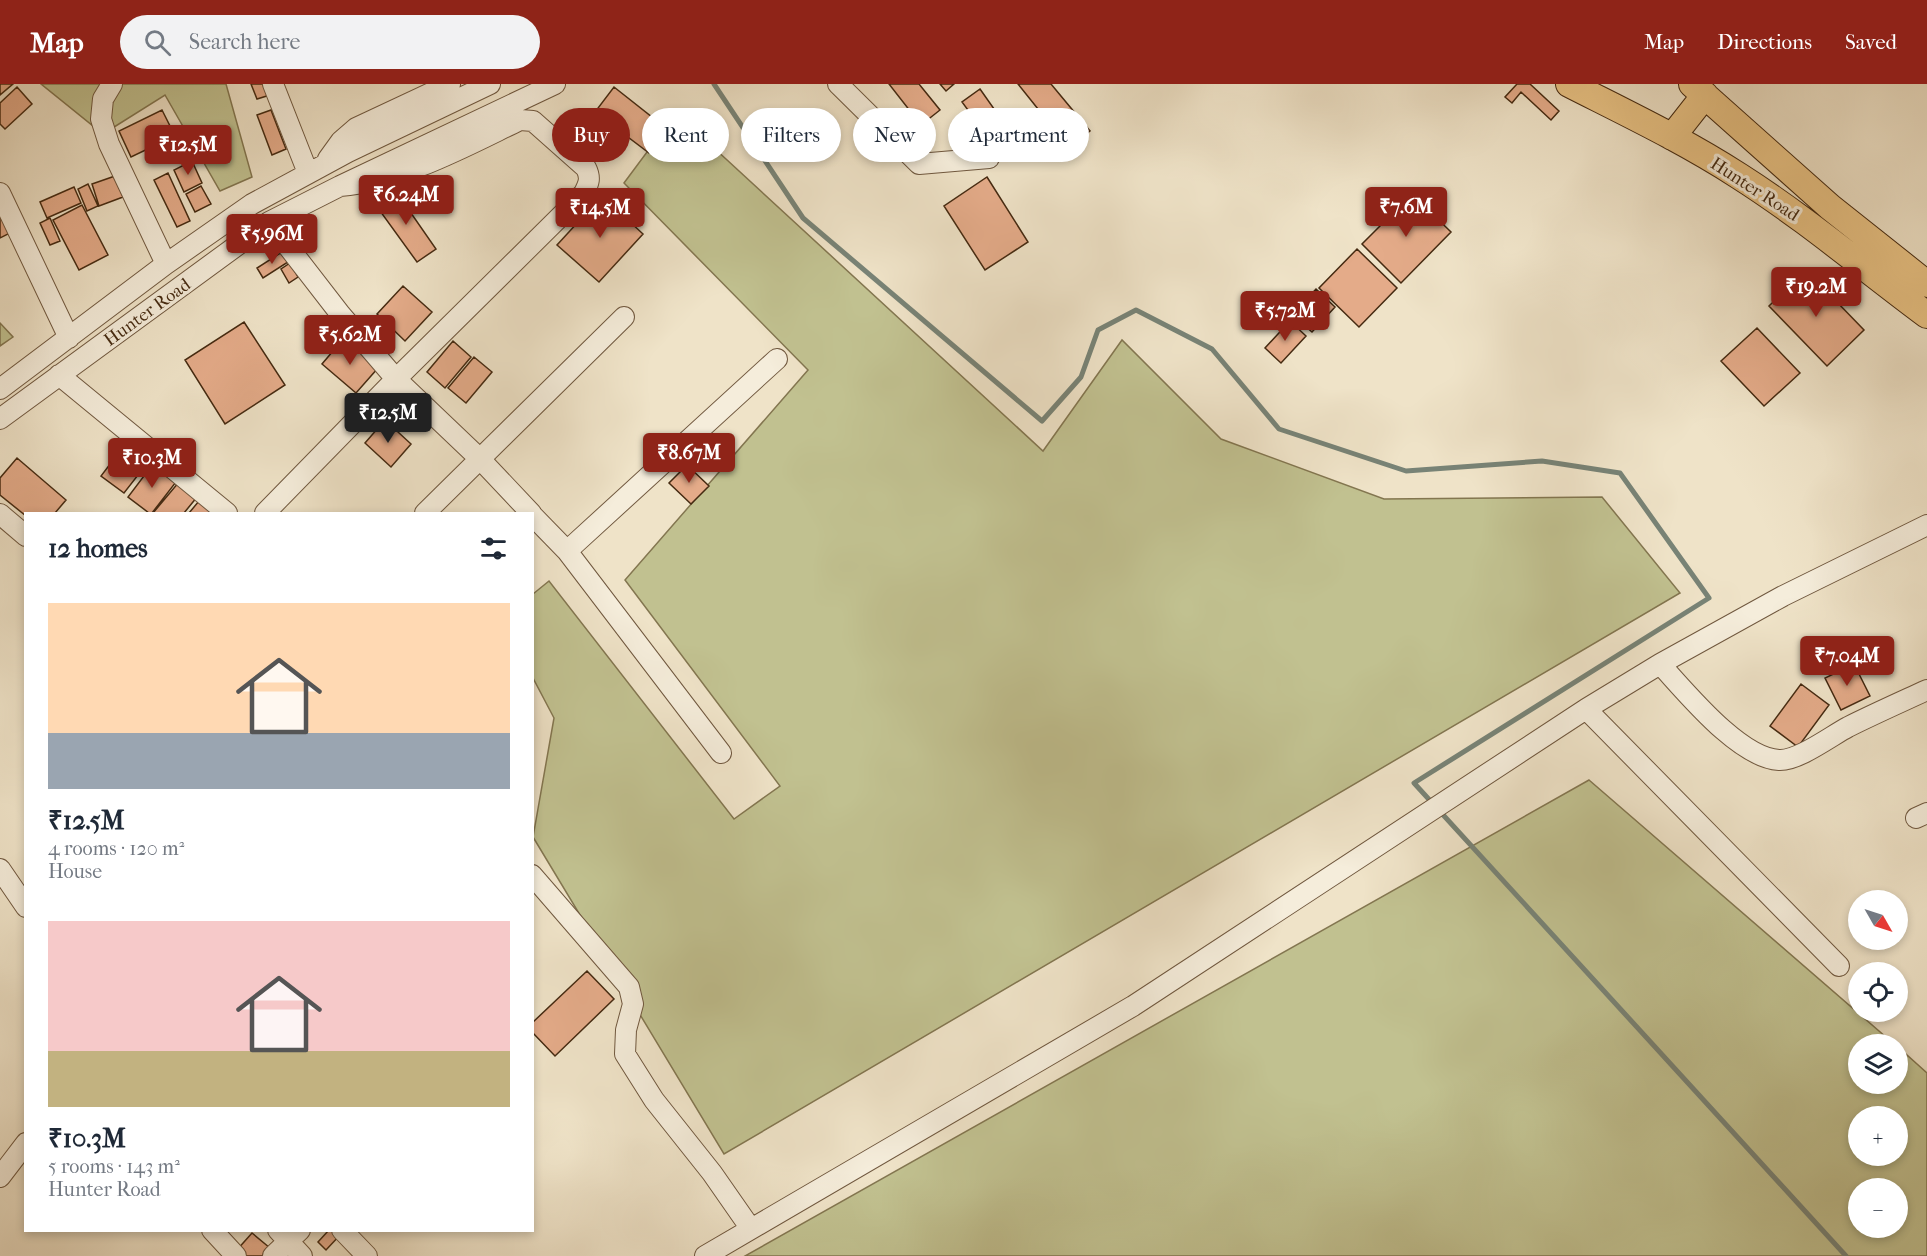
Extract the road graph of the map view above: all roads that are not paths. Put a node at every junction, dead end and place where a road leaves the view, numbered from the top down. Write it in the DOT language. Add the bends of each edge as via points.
graph roads {
  1 [pos="112,84"];
  2 [pos="273,84"];
  3 [pos="450,84"];
  4 [pos="490,84"];
  5 [pos="555,84"];
  6 [pos="838,84"];
  7 [pos="1569,84"];
  8 [pos="1699,88"];
  9 [pos="419,91"];
  10 [pos="1672,137"];
  11 [pos="948,162"];
  12 [pos="317,168"];
  13 [pos="340,186"];
  14 [pos="0,193"];
  15 [pos="269,222"];
  16 [pos="166,264"];
  17 [pos="1927,284"];
  18 [pos="1927,315"];
  19 [pos="624,317"];
  20 [pos="69,338"];
  21 [pos="777,359"];
  22 [pos="59,375"];
  23 [pos="396,379"];
  24 [pos="0,389"];
  25 [pos="0,419"];
  26 [pos="480,459"];
  27 [pos="227,512"];
  28 [pos="266,512"];
  29 [pos="426,512"];
  30 [pos="530,512"];
  31 [pos="0,514"];
  32 [pos="534,516"];
  33 [pos="1925,531"];
  34 [pos="24,534"];
  35 [pos="567,551"];
  36 [pos="1660,664"];
  37 [pos="1927,690"];
  38 [pos="1586,709"];
  39 [pos="721,753"];
  40 [pos="0,869"];
  41 [pos="534,877"];
  42 [pos="24,904"];
  43 [pos="1839,966"];
  44 [pos="24,1146"];
  45 [pos="0,1177"];
  46 [pos="751,1229"];
  47 [pos="214,1232"];
  48 [pos="344,1232"];
  49 [pos="292,1239"];
  50 [pos="237,1256"];
  51 [pos="273,1256"];
  52 [pos="367,1256"];
  53 [pos="705,1256"];
  1 -- 16 [label="street" via="103,99 101,120"];
  2 -- 12 [label="street"];
  3 -- 9 [label="street"];
  4 -- 12 [label="street, Hunter Road"];
  5 -- 13 [label="street, Hunter Road"];
  6 -- 11 [label="street" via="919,164"];
  7 -- 10 [label="main road, Hunter Road"];
  8 -- 10 [label="main road"];
  8 -- 17 [label="main road, Hunter Road" via="1830,207"];
  9 -- 12 [label="street" via="356,128"];
  10 -- 18 [label="main road, Hunter Road" via="1739,176 1811,226"];
  12 -- 16 [label="street, Hunter Road" via="252,204"];
  13 -- 15 [label="street, Hunter Road"];
  13 -- 23 [label="street" via="366,184 394,175 526,119 586,168 589,175 584,193"];
  14 -- 20 [label="street"];
  15 -- 22 [label="street, Hunter Road"];
  15 -- 23 [label="street"];
  16 -- 20 [label="street, Hunter Road"];
  19 -- 26 [label="street"];
  20 -- 24 [label="street, Hunter Road"];
  21 -- 35 [label="street"];
  22 -- 25 [label="street, Hunter Road"];
  22 -- 27 [label="street"];
  23 -- 26 [label="street"];
  23 -- 28 [label="street"];
  26 -- 29 [label="street"];
  26 -- 30 [label="street"];
  31 -- 34 [label="street"];
  32 -- 35 [label="street"];
  33 -- 36 [label="street" via="1783,596"];
  35 -- 39 [label="street"];
  36 -- 37 [label="street" via="1721,729 1764,757 1780,760 1806,751"];
  36 -- 38 [label="street"];
  38 -- 43 [label="street"];
  38 -- 46 [label="street" via="1133,1006"];
  40 -- 42 [label="street"];
  41 -- 46 [label="street" via="629,987 633,1004 625,1054 654,1100"];
  44 -- 45 [label="street"];
  46 -- 53 [label="street"];
  47 -- 50 [label="street"];
  48 -- 52 [label="street"];
  49 -- 51 [label="street"];
}
